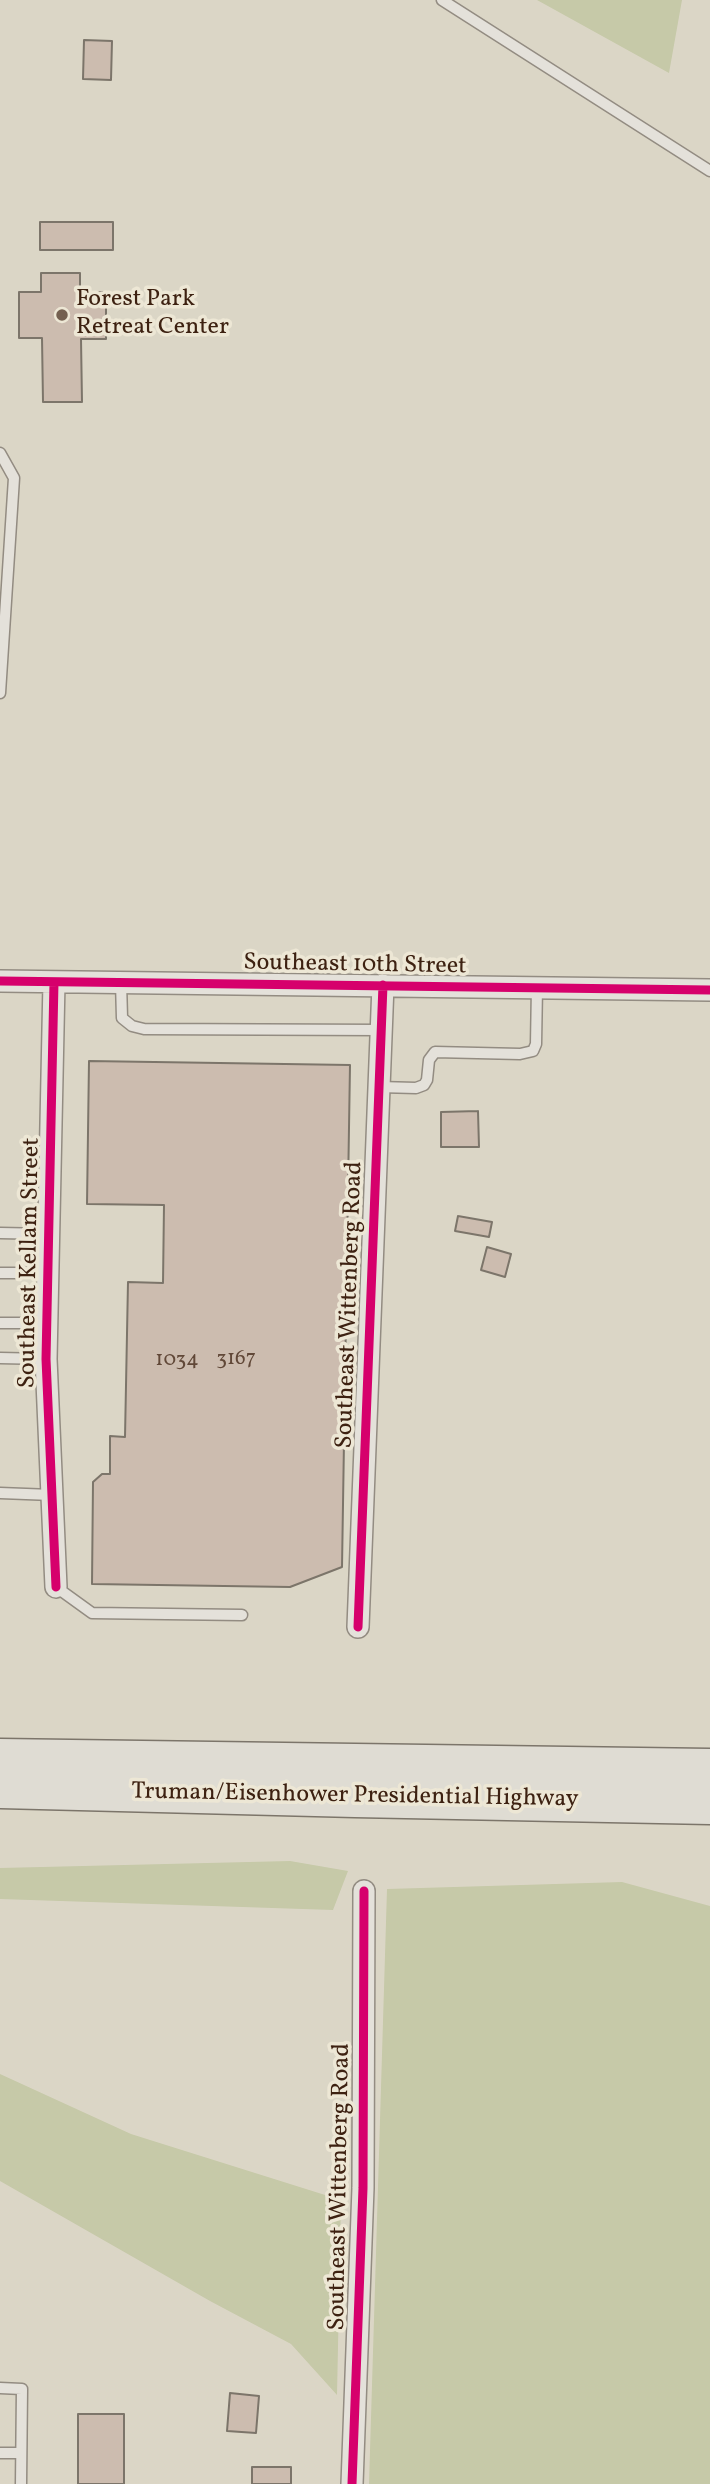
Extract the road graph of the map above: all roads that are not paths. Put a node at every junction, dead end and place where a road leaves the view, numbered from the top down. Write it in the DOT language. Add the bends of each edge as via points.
graph roads {
  1 [pos="442,0"];
  2 [pos="710,171"];
  3 [pos="0,453"];
  4 [pos="0,693"];
  5 [pos="0,981"];
  6 [pos="54,982"];
  7 [pos="121,982"];
  8 [pos="383,985"];
  9 [pos="537,987"];
  10 [pos="710,990"];
  11 [pos="381,1030"];
  12 [pos="379,1087"];
  13 [pos="0,1233"];
  14 [pos="50,1234"];
  15 [pos="0,1273"];
  16 [pos="49,1273"];
  17 [pos="0,1323"];
  18 [pos="48,1323"];
  19 [pos="0,1358"];
  20 [pos="46,1359"];
  21 [pos="0,1493"];
  22 [pos="52,1495"];
  23 [pos="56,1587"];
  24 [pos="242,1615"];
  25 [pos="358,1627"];
  26 [pos="0,1742"];
  27 [pos="0,1758"];
  28 [pos="151,1760"];
  29 [pos="710,1768"];
  30 [pos="0,1788"];
  31 [pos="58,1790"];
  32 [pos="0,1795"];
  33 [pos="710,1805"];
  34 [pos="364,1891"];
  35 [pos="0,2388"];
  36 [pos="0,2453"];
  37 [pos="21,2453"];
  38 [pos="21,2484"];
  39 [pos="352,2484"];
  1 -- 2 [label="lane"];
  3 -- 4 [label="lane" via="14,478"];
  5 -- 6 [label="street, Southeast 10th Street"];
  6 -- 7 [label="street, Southeast 10th Street"];
  6 -- 14 [label="street, Southeast Kellam Street"];
  7 -- 8 [label="street, Southeast 10th Street"];
  7 -- 11 [label="lane" via="121,1018 144,1029"];
  8 -- 9 [label="street, Southeast 10th Street"];
  8 -- 11 [label="street, Southeast Wittenberg Road"];
  9 -- 10 [label="street, Southeast 10th Street"];
  9 -- 12 [label="lane" via="533,1051 435,1052 424,1086"];
  11 -- 12 [label="street, Southeast Wittenberg Road"];
  12 -- 25 [label="street, Southeast Wittenberg Road"];
  13 -- 14 [label="lane"];
  14 -- 16 [label="street, Southeast Kellam Street"];
  15 -- 16 [label="lane"];
  16 -- 18 [label="street, Southeast Kellam Street"];
  17 -- 18 [label="lane"];
  18 -- 20 [label="street, Southeast Kellam Street"];
  19 -- 20 [label="lane"];
  20 -- 22 [label="street, Southeast Kellam Street"];
  21 -- 22 [label="lane"];
  22 -- 23 [label="street, Southeast Kellam Street"];
  23 -- 24 [label="lane" via="92,1613"];
  26 -- 28 [label="highway"];
  27 -- 28 [label="highway, Truman/Eisenhower Presidential Highway"];
  28 -- 29 [label="highway, Truman/Eisenhower Presidential Highway"];
  30 -- 31 [label="highway, Truman/Eisenhower Presidential Highway"];
  31 -- 32 [label="highway"];
  31 -- 33 [label="highway, Truman/Eisenhower Presidential Highway"];
  34 -- 39 [label="street, Southeast Wittenberg Road" via="363,2188"];
  35 -- 37 [label="lane" via="22,2389"];
  36 -- 37 [label="lane"];
  37 -- 38 [label="lane"];
}
